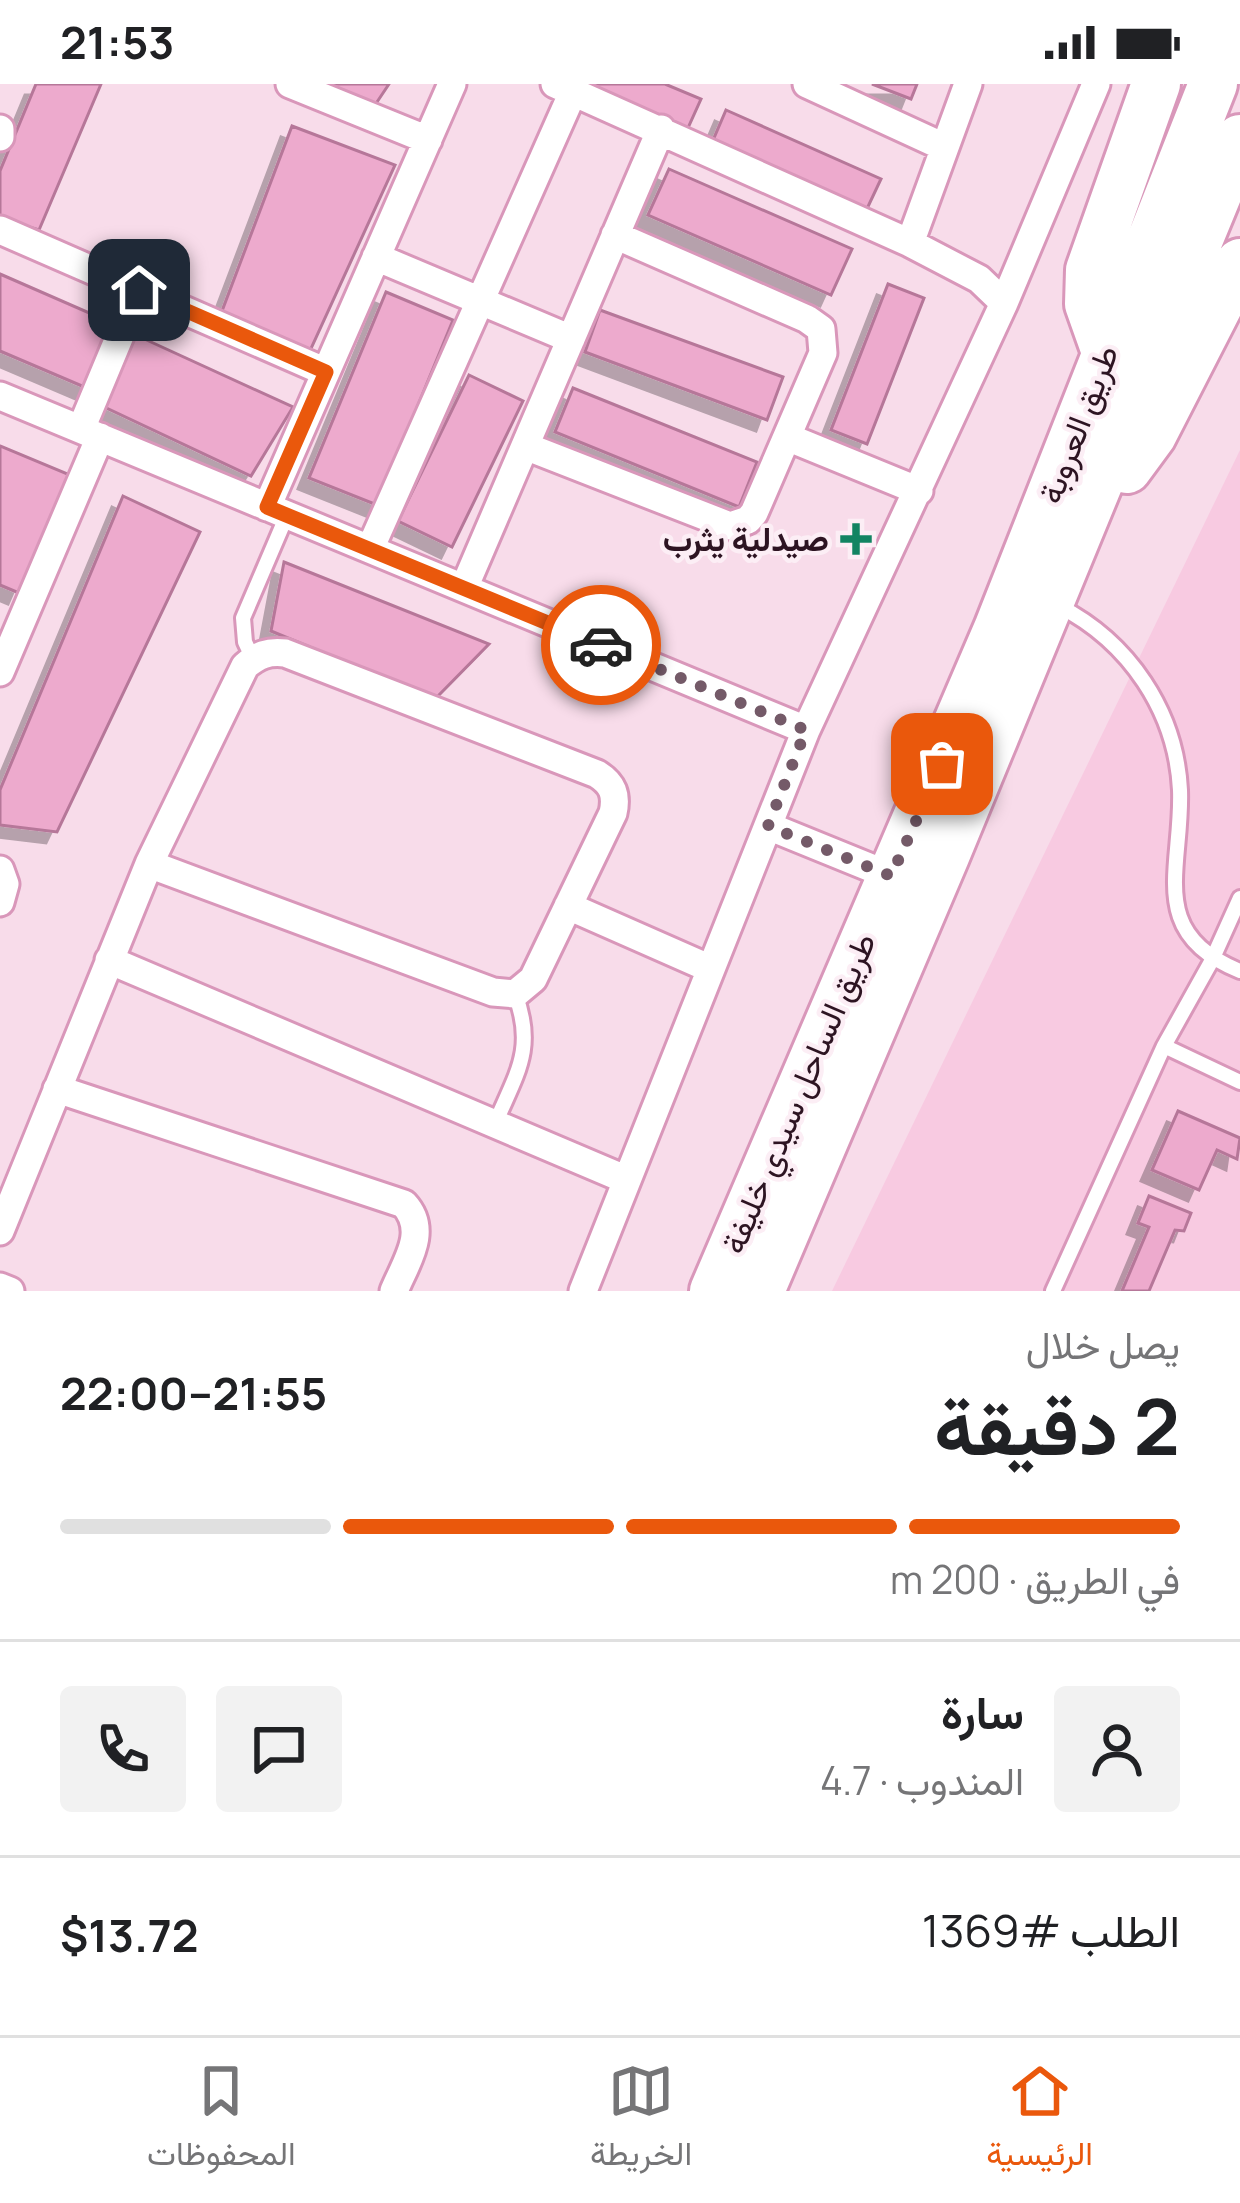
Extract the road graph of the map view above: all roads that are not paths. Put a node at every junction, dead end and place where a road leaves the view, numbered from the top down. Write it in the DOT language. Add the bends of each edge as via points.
graph roads {
  1 [pos="290,84"];
  2 [pos="452,84"];
  3 [pos="807,84"];
  4 [pos="968,84"];
  5 [pos="1096,84"];
  6 [pos="1156,84"];
  7 [pos="1213,84"];
  8 [pos="564,88"];
  9 [pos="661,129"];
  10 [pos="1240,139"];
  11 [pos="428,140"];
  12 [pos="944,147"];
  13 [pos="0,230"];
  14 [pos="615,235"];
  15 [pos="910,243"];
  16 [pos="376,257"];
  17 [pos="1240,263"];
  18 [pos="139,290"];
  19 [pos="480,301"];
  20 [pos="1004,303"];
  21 [pos="571,339"];
  22 [pos="1106,352"];
  23 [pos="326,372"];
  24 [pos="0,396"];
  25 [pos="91,433"];
  26 [pos="787,437"];
  27 [pos="525,446"];
  28 [pos="919,491"];
  29 [pos="1089,506"];
  30 [pos="277,511"];
  31 [pos="370,550"];
  32 [pos="464,588"];
  33 [pos="1050,601"];
  34 [pos="10,624"];
  35 [pos="253,659"];
  36 [pos="0,672"];
  37 [pos="806,730"];
  38 [pos="961,767"];
  39 [pos="768,826"];
  40 [pos="149,864"];
  41 [pos="0,870"];
  42 [pos="891,876"];
  43 [pos="1240,898"];
  44 [pos="0,902"];
  45 [pos="568,906"];
  46 [pos="109,960"];
  47 [pos="1212,960"];
  48 [pos="711,968"];
  49 [pos="1240,971"];
  50 [pos="515,994"];
  51 [pos="1164,1046"];
  52 [pos="1240,1082"];
  53 [pos="58,1089"];
  54 [pos="495,1124"];
  55 [pos="11,1174"];
  56 [pos="627,1180"];
  57 [pos="0,1231"];
  58 [pos="0,1287"];
  59 [pos="10,1291"];
  60 [pos="394,1291"];
  61 [pos="583,1291"];
  62 [pos="714,1291"];
  63 [pos="760,1291"];
  64 [pos="1054,1291"];
  1 -- 11 [label="street"];
  2 -- 11 [label="street"];
  3 -- 12 [label="street"];
  4 -- 12 [label="street"];
  5 -- 20 [label="street"];
  6 -- 22 [label="highway" via="1090,269 1089,304"];
  7 -- 22 [label="highway, طريق العروبة"];
  8 -- 9 [label="street"];
  8 -- 19 [label="street"];
  9 -- 14 [label="street"];
  9 -- 15 [label="street"];
  10 -- 29 [label="highway, طريق العروبة"];
  11 -- 16 [label="street"];
  12 -- 15 [label="street"];
  13 -- 18 [label="street"];
  14 -- 21 [label="street"];
  14 -- 26 [label="street" via="820,329 823,353"];
  15 -- 20 [label="street" via="980,279"];
  16 -- 19 [label="street"];
  16 -- 23 [label="street"];
  17 -- 29 [label="highway" via="1152,435"];
  18 -- 23 [label="street"];
  18 -- 25 [label="street"];
  19 -- 21 [label="street"];
  19 -- 31 [label="street"];
  20 -- 28 [label="street"];
  21 -- 27 [label="street"];
  22 -- 38 [label="highway, طريق العروبة"];
  23 -- 30 [label="street"];
  24 -- 25 [label="street"];
  25 -- 30 [label="street"];
  25 -- 34 [label="street"];
  26 -- 27 [label="street" via="754,513 730,526"];
  26 -- 28 [label="street"];
  27 -- 32 [label="street"];
  28 -- 37 [label="street"];
  29 -- 33 [label="highway, طريق العروبة"];
  30 -- 31 [label="street"];
  30 -- 35 [label="lane" via="243,618"];
  31 -- 32 [label="street"];
  32 -- 37 [label="street"];
  33 -- 38 [label="highway, طريق العروبة"];
  33 -- 47 [label="lane" via="1113,643 1158,704 1180,791 1174,893 1187,930"];
  34 -- 36 [label="street"];
  35 -- 40 [label="street"];
  35 -- 45 [label="street" via="285,653 607,780 613,813"];
  37 -- 39 [label="street"];
  38 -- 42 [label="highway, طريق الساحل سيدي خليفة"];
  38 -- 63 [label="highway"];
  39 -- 42 [label="street"];
  39 -- 48 [label="street"];
  40 -- 46 [label="street"];
  40 -- 50 [label="street"];
  41 -- 44 [label="street"];
  42 -- 62 [label="highway, طريق الساحل سيدي خليفة"];
  43 -- 47 [label="lane"];
  45 -- 48 [label="street"];
  45 -- 50 [label="street" via="533,979"];
  46 -- 53 [label="street"];
  46 -- 54 [label="street"];
  47 -- 49 [label="lane"];
  47 -- 51 [label="lane"];
  48 -- 56 [label="street"];
  50 -- 54 [label="lane" via="526,1052"];
  51 -- 52 [label="lane"];
  51 -- 64 [label="lane"];
  53 -- 55 [label="street"];
  53 -- 60 [label="street" via="404,1204 417,1228"];
  54 -- 56 [label="street"];
  55 -- 57 [label="street"];
  56 -- 61 [label="street"];
  58 -- 59 [label="street"];
}
